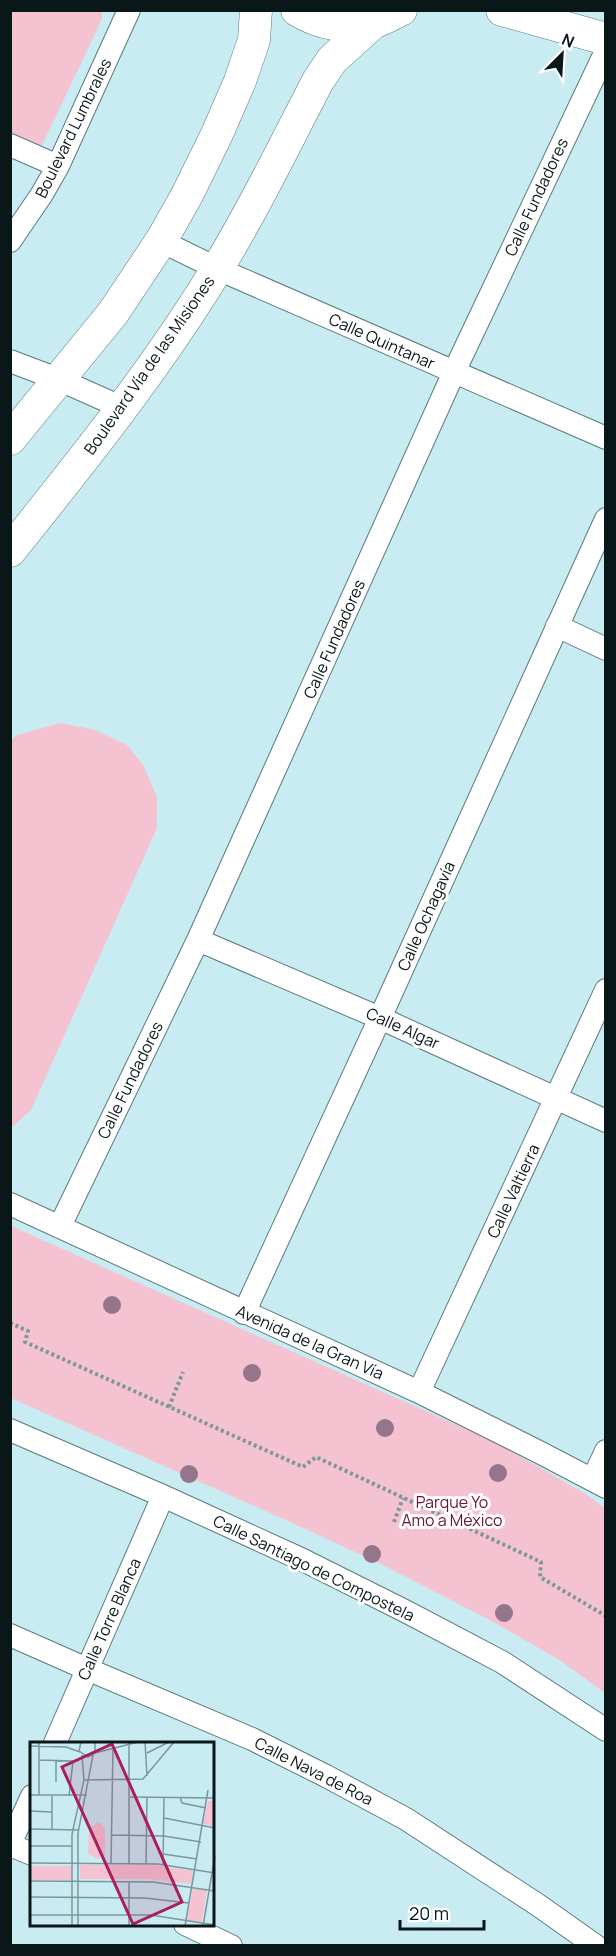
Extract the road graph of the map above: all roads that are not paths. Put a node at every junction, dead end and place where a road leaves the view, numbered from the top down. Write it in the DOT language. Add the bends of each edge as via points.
graph roads {
  1 [pos="129,10"];
  2 [pos="256,10"];
  3 [pos="297,10"];
  4 [pos="502,10"];
  5 [pos="387,16"];
  6 [pos="606,39"];
  7 [pos="606,51"];
  8 [pos="10,145"];
  9 [pos="58,166"];
  10 [pos="10,241"];
  11 [pos="161,241"];
  12 [pos="218,269"];
  13 [pos="10,361"];
  14 [pos="454,372"];
  15 [pos="60,380"];
  16 [pos="123,408"];
  17 [pos="606,438"];
  18 [pos="10,440"];
  19 [pos="606,519"];
  20 [pos="10,551"];
  21 [pos="556,626"];
  22 [pos="606,649"];
  23 [pos="198,940"];
  24 [pos="606,990"];
  25 [pos="380,1018"];
  26 [pos="556,1098"];
  27 [pos="606,1121"];
  28 [pos="10,1204"];
  29 [pos="60,1226"];
  30 [pos="244,1313"];
  31 [pos="419,1392"];
  32 [pos="10,1430"];
  33 [pos="606,1451"];
  34 [pos="599,1483"];
  35 [pos="164,1496"];
  36 [pos="10,1635"];
  37 [pos="87,1670"];
  38 [pos="606,1730"];
  39 [pos="55,1742"];
  40 [pos="30,1800"];
  41 [pos="10,1844"];
  42 [pos="30,1853"];
  43 [pos="189,1926"];
  44 [pos="231,1946"];
  45 [pos="596,1946"];
  1 -- 9 [label="street, Boulevard Lumbrales"];
  2 -- 11 [label="street" via="254,40 240,81"];
  3 -- 5 [label="street" via="308,18 340,26"];
  4 -- 6 [label="street"];
  5 -- 12 [label="street, Boulevard Vía de las Misiones" via="332,60"];
  7 -- 14 [label="street, Calle Fundadores"];
  8 -- 9 [label="street"];
  9 -- 10 [label="street, Boulevard Lumbrales"];
  11 -- 12 [label="street, Calle Quintanar"];
  11 -- 15 [label="street" via="113,313"];
  12 -- 14 [label="street, Calle Quintanar"];
  12 -- 16 [label="street, Boulevard Vía de las Misiones"];
  13 -- 15 [label="street"];
  14 -- 17 [label="street, Calle Quintanar"];
  14 -- 23 [label="street, Calle Fundadores"];
  15 -- 16 [label="street"];
  15 -- 18 [label="street"];
  16 -- 20 [label="street, Boulevard Vía de las Misiones"];
  19 -- 21 [label="street, Calle Ochagavía"];
  21 -- 22 [label="street"];
  21 -- 25 [label="street, Calle Ochagavía"];
  23 -- 25 [label="street, Calle Algar"];
  23 -- 29 [label="street, Calle Fundadores"];
  24 -- 26 [label="street, Calle Valtierra"];
  25 -- 26 [label="street, Calle Algar"];
  25 -- 30 [label="street, Calle Ochagavía"];
  26 -- 27 [label="street, Calle Algar"];
  26 -- 31 [label="street, Calle Valtierra"];
  28 -- 29 [label="street, Avenida de la Gran Vía"];
  29 -- 30 [label="street, Avenida de la Gran Vía"];
  30 -- 31 [label="street, Avenida de la Gran Vía"];
  31 -- 34 [label="street, Avenida de la Gran Vía"];
  32 -- 35 [label="street, Calle Santiago de Compostela"];
  33 -- 34 [label="street"];
  35 -- 37 [label="street, Calle Torre Blanca"];
  35 -- 38 [label="street, Calle Santiago de Compostela" via="303,1560 502,1662"];
  36 -- 37 [label="street, Calle Nava de Roa"];
  37 -- 39 [label="street, Calle Torre Blanca"];
  37 -- 45 [label="street, Calle Nava de Roa" via="252,1739 386,1808"];
  40 -- 41 [label="street"];
  41 -- 42 [label="street"];
  43 -- 44 [label="street"];
}
